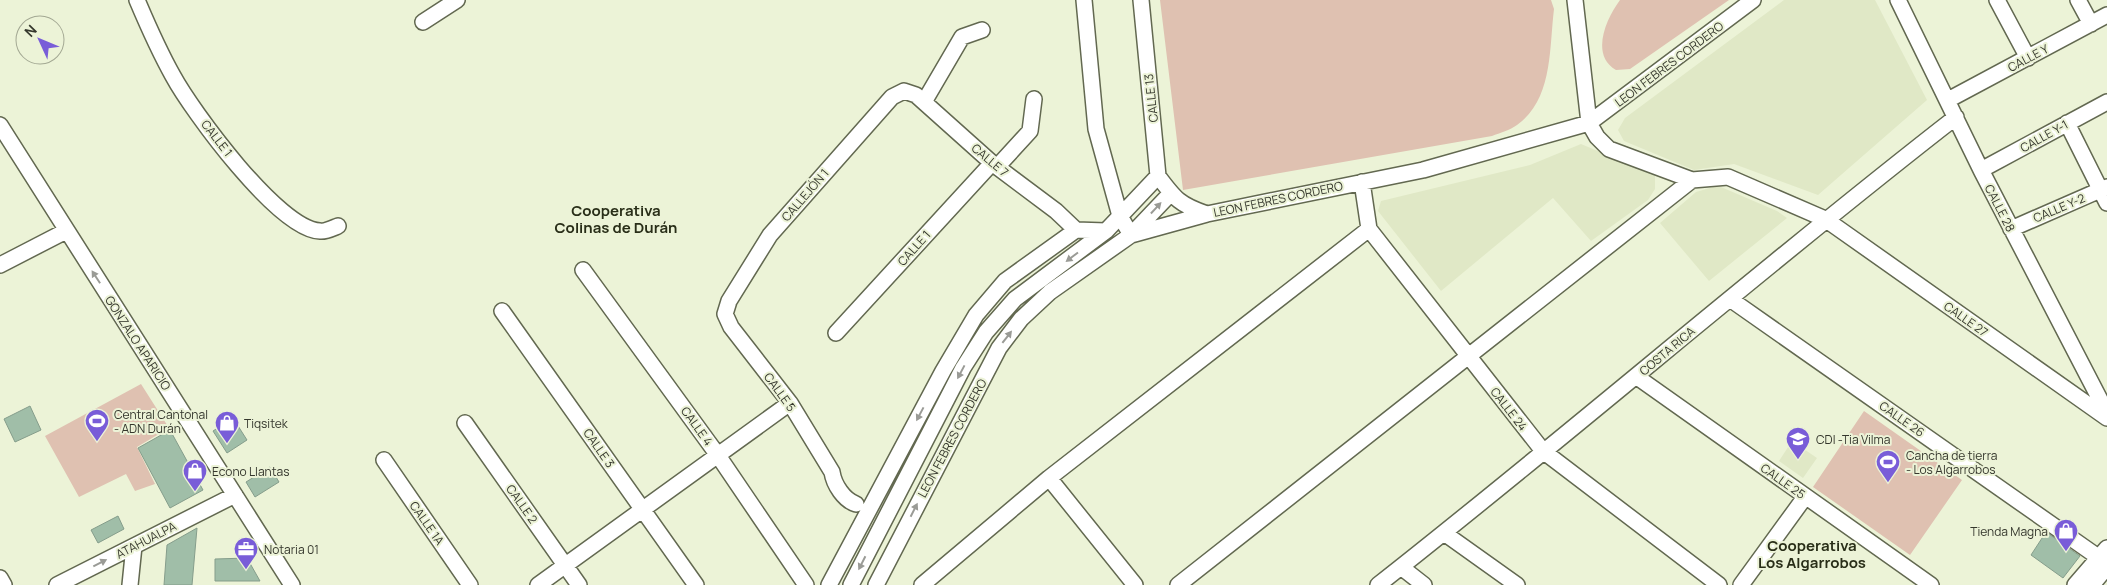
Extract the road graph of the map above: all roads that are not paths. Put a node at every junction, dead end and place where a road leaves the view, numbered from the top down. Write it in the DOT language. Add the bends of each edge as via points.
graph roads {
  1 [pos="137,0"];
  2 [pos="457,0"];
  3 [pos="1084,0"];
  4 [pos="1141,0"];
  5 [pos="1575,0"];
  6 [pos="1753,0"];
  7 [pos="1898,0"];
  8 [pos="1997,0"];
  9 [pos="2078,0"];
  10 [pos="2107,15"];
  11 [pos="423,22"];
  12 [pos="2091,24"];
  13 [pos="982,30"];
  14 [pos="2028,58"];
  15 [pos="904,92"];
  16 [pos="1034,99"];
  17 [pos="1948,100"];
  18 [pos="924,102"];
  19 [pos="2107,102"];
  20 [pos="1956,117"];
  21 [pos="1589,123"];
  22 [pos="2068,123"];
  23 [pos="0,125"];
  24 [pos="994,165"];
  25 [pos="1981,170"];
  26 [pos="1158,176"];
  27 [pos="1692,180"];
  28 [pos="1362,182"];
  29 [pos="1171,193"];
  30 [pos="2105,194"];
  31 [pos="1207,214"];
  32 [pos="1120,216"];
  33 [pos="1825,219"];
  34 [pos="338,226"];
  35 [pos="1369,229"];
  36 [pos="2011,229"];
  37 [pos="1076,230"];
  38 [pos="66,231"];
  39 [pos="1106,231"];
  40 [pos="1131,235"];
  41 [pos="0,265"];
  42 [pos="583,270"];
  43 [pos="1730,299"];
  44 [pos="502,311"];
  45 [pos="725,314"];
  46 [pos="836,333"];
  47 [pos="1468,356"];
  48 [pos="1636,377"];
  49 [pos="790,404"];
  50 [pos="2107,413"];
  51 [pos="2107,418"];
  52 [pos="465,423"];
  53 [pos="1543,451"];
  54 [pos="717,454"];
  55 [pos="384,460"];
  56 [pos="1049,478"];
  57 [pos="235,495"];
  58 [pos="1805,497"];
  59 [pos="642,510"];
  60 [pos="867,517"];
  61 [pos="878,533"];
  62 [pos="1444,533"];
  63 [pos="897,543"];
  64 [pos="134,546"];
  65 [pos="2104,557"];
  66 [pos="564,565"];
  67 [pos="1401,567"];
  68 [pos="0,578"];
  69 [pos="1716,584"];
  70 [pos="4,585"];
  71 [pos="57,585"];
  72 [pos="130,585"];
  73 [pos="292,585"];
  74 [pos="470,585"];
  75 [pos="538,585"];
  76 [pos="579,585"];
  77 [pos="696,585"];
  78 [pos="806,585"];
  79 [pos="829,585"];
  80 [pos="851,585"];
  81 [pos="876,585"];
  82 [pos="922,585"];
  83 [pos="1135,585"];
  84 [pos="1178,585"];
  85 [pos="1378,585"];
  86 [pos="1424,585"];
  87 [pos="1517,585"];
  88 [pos="1741,585"];
  89 [pos="1931,585"];
  90 [pos="2075,585"];
  91 [pos="2092,585"];
  1 -- 34 [label="street, CALLE 1" via="192,107 249,180 300,225 320,232"];
  2 -- 11 [label="street"];
  3 -- 32 [label="street" via="1096,129"];
  4 -- 26 [label="street, CALLE 13"];
  5 -- 21 [label="street"];
  6 -- 21 [label="street, LEON FEBRES CORDERO"];
  7 -- 17 [label="street, CALLE 28"];
  8 -- 14 [label="street"];
  9 -- 12 [label="street"];
  10 -- 12 [label="street, CALLE Y"];
  12 -- 14 [label="street, CALLE Y"];
  13 -- 18 [label="street" via="962,37"];
  14 -- 17 [label="street, CALLE Y"];
  15 -- 18 [label="street, CALLE 7" via="916,95"];
  15 -- 45 [label="street, CALLEJÓN 1" via="892,98 770,235 729,301"];
  16 -- 24 [label="street, CALLE 1" via="1030,130"];
  17 -- 20 [label="street, CALLE 28"];
  18 -- 24 [label="street, CALLE 7"];
  19 -- 22 [label="street, CALLE Y-1"];
  20 -- 25 [label="street, CALLE 28"];
  20 -- 33 [label="street, COSTA RICA"];
  21 -- 27 [label="street" via="1608,149"];
  21 -- 28 [label="street, LEON FEBRES CORDERO" via="1423,170"];
  22 -- 25 [label="street, CALLE Y-1"];
  22 -- 30 [label="street"];
  23 -- 38 [label="street, GONZALO APARICIO"];
  24 -- 37 [label="street, CALLE 7"];
  24 -- 46 [label="street, CALLE 1"];
  25 -- 36 [label="street, CALLE 28"];
  26 -- 29 [label="street"];
  26 -- 32 [label="street, LEON FEBRES CORDERO"];
  27 -- 33 [label="street, CALLE 27" via="1728,177"];
  27 -- 47 [label="street"];
  28 -- 31 [label="street, LEON FEBRES CORDERO"];
  28 -- 35 [label="street, CALLE 24"];
  29 -- 31 [label="street, LEON FEBRES CORDERO" via="1184,206"];
  40 -- 29 [label="street, LEON FEBRES CORDERO, one-way"];
  30 -- 36 [label="street, CALLE Y-2"];
  31 -- 40 [label="street"];
  32 -- 39 [label="street, LEON FEBRES CORDERO"];
  32 -- 40 [label="street"];
  33 -- 43 [label="street, COSTA RICA"];
  33 -- 51 [label="street, CALLE 27"];
  35 -- 47 [label="street, CALLE 24"];
  35 -- 56 [label="street"];
  36 -- 50 [label="street, CALLE 28"];
  37 -- 39 [label="street"];
  37 -- 60 [label="street, one-way" via="1004,282 976,315"];
  38 -- 41 [label="street"];
  57 -- 38 [label="street, GONZALO APARICIO, one-way"];
  39 -- 61 [label="street, LEON FEBRES CORDERO, one-way" via="1014,299 986,332 963,368"];
  63 -- 40 [label="street, LEON FEBRES CORDERO, one-way" via="999,348 1021,319 1050,292"];
  42 -- 54 [label="street, CALLE 4"];
  43 -- 48 [label="street, COSTA RICA"];
  43 -- 65 [label="street, CALLE 26"];
  44 -- 59 [label="street, CALLE 3"];
  45 -- 49 [label="street, CALLE 5" via="730,327"];
  47 -- 53 [label="street, CALLE 24"];
  47 -- 84 [label="street"];
  48 -- 53 [label="street, COSTA RICA"];
  48 -- 58 [label="street, CALLE 25"];
  49 -- 54 [label="street"];
  49 -- 60 [label="street, CALLE 5" via="832,472 833,480 848,502 856,504"];
  52 -- 66 [label="street, CALLE 2"];
  53 -- 62 [label="street, COSTA RICA"];
  53 -- 69 [label="street, CALLE 24"];
  54 -- 59 [label="street"];
  54 -- 78 [label="street, CALLE 4"];
  55 -- 74 [label="street, CALLE 1A"];
  56 -- 82 [label="street"];
  56 -- 83 [label="street"];
  57 -- 64 [label="street, ATAHUALPA"];
  57 -- 73 [label="street, GONZALO APARICIO"];
  58 -- 88 [label="street"];
  58 -- 89 [label="street, CALLE 25"];
  59 -- 66 [label="street"];
  59 -- 77 [label="street, CALLE 3"];
  60 -- 61 [label="street, CALLE 5"];
  60 -- 79 [label="street"];
  61 -- 63 [label="street, CALLE 5"];
  61 -- 80 [label="street, LEON FEBRES CORDERO, one-way"];
  62 -- 67 [label="street, COSTA RICA"];
  62 -- 87 [label="street"];
  63 -- 81 [label="street, LEON FEBRES CORDERO"];
  71 -- 64 [label="street, ATAHUALPA, one-way"];
  64 -- 72 [label="street"];
  65 -- 90 [label="street"];
  65 -- 91 [label="street"];
  66 -- 75 [label="street"];
  66 -- 76 [label="street, CALLE 2"];
  67 -- 85 [label="street, COSTA RICA"];
  67 -- 86 [label="street"];
  68 -- 70 [label="street"];
}
